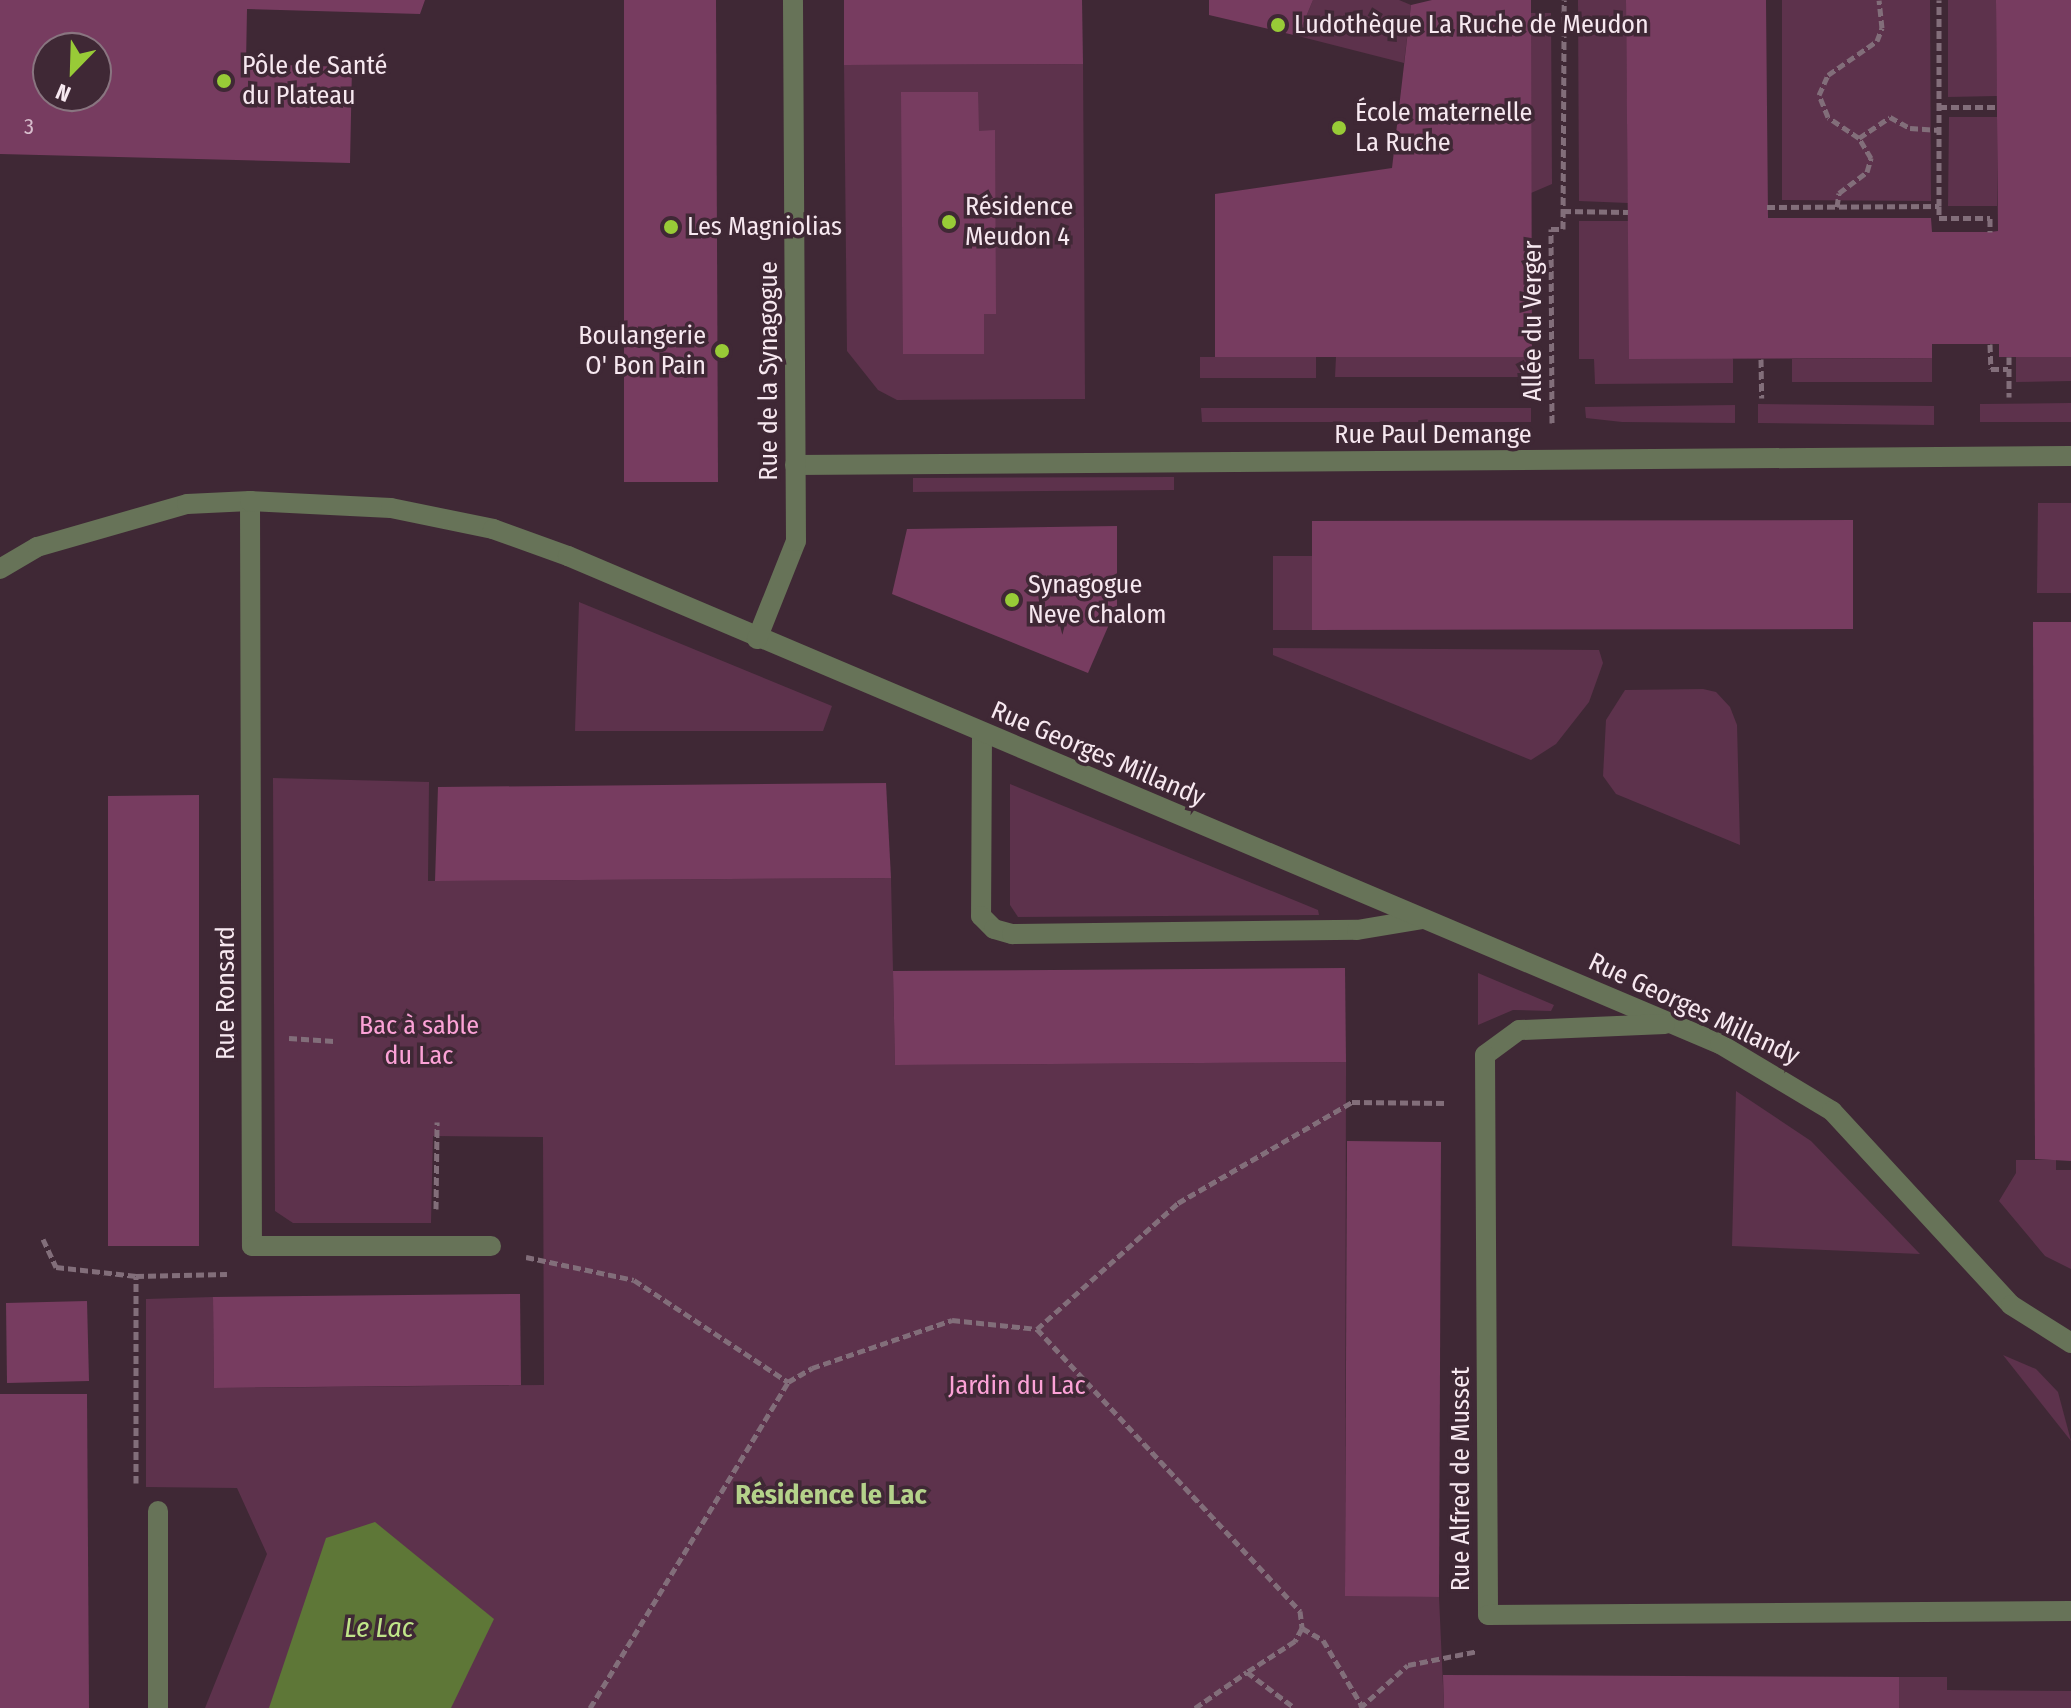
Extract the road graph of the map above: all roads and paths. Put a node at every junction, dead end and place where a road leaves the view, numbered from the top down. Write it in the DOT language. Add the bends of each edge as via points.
graph roads {
  1 [pos="793,0"];
  2 [pos="1564,0"];
  3 [pos="1879,0"];
  4 [pos="1939,0"];
  5 [pos="1939,107"];
  6 [pos="1997,107"];
  7 [pos="1939,130"];
  8 [pos="1859,138"];
  9 [pos="1939,206"];
  10 [pos="1767,207"];
  11 [pos="1837,207"];
  12 [pos="1563,211"];
  13 [pos="1628,212"];
  14 [pos="1990,232"];
  15 [pos="1990,344"];
  16 [pos="2009,357"];
  17 [pos="1761,359"];
  18 [pos="2008,369"];
  19 [pos="2009,397"];
  20 [pos="1762,398"];
  21 [pos="2071,456"];
  22 [pos="1552,460"];
  23 [pos="795,465"];
  24 [pos="250,501"];
  25 [pos="0,569"];
  26 [pos="757,639"];
  27 [pos="982,733"];
  28 [pos="1423,919"];
  29 [pos="1674,1023"];
  30 [pos="1485,1104"];
  31 [pos="437,1122"];
  32 [pos="43,1239"];
  33 [pos="252,1246"];
  34 [pos="436,1246"];
  35 [pos="491,1246"];
  36 [pos="136,1276"];
  37 [pos="1037,1329"];
  38 [pos="2071,1343"];
  39 [pos="788,1382"];
  40 [pos="158,1511"];
  41 [pos="2071,1611"];
  42 [pos="1488,1615"];
  43 [pos="1302,1628"];
  44 [pos="1247,1672"];
  45 [pos="1361,1707"];
  46 [pos="158,1708"];
  47 [pos="590,1708"];
  48 [pos="1195,1708"];
  49 [pos="1295,1708"];
  1 -- 23 [label="street, Rue de la Synagogue"];
  2 -- 12 [label="path, Allée du Verger"];
  3 -- 8 [label="path" via="1882,28 1877,41 1828,75 1819,95 1828,117"];
  4 -- 5 [label="path"];
  5 -- 6 [label="path"];
  5 -- 7 [label="path"];
  7 -- 8 [label="path" via="1910,128 1890,117"];
  7 -- 9 [label="path"];
  8 -- 11 [label="path" via="1871,165 1839,193"];
  9 -- 11 [label="path"];
  9 -- 14 [label="path" via="1939,218 1990,218"];
  10 -- 11 [label="path"];
  12 -- 13 [label="path"];
  12 -- 22 [label="path, Allée du Verger" via="1563,229 1551,229"];
  15 -- 18 [label="path" via="1991,369"];
  16 -- 18 [label="path"];
  17 -- 20 [label="path"];
  18 -- 19 [label="path"];
  21 -- 22 [label="street, Rue Paul Demange"];
  22 -- 23 [label="street, Rue Paul Demange"];
  23 -- 26 [label="street, Rue de la Synagogue" via="796,541"];
  24 -- 25 [label="street, Rue Georges Millandy" via="187,504 37,547"];
  24 -- 26 [label="street, Rue Georges Millandy" via="391,508 493,529"];
  24 -- 33 [label="street, Rue Ronsard"];
  26 -- 27 [label="street, Rue Georges Millandy"];
  27 -- 28 [label="street, Rue Georges Millandy"];
  27 -- 28 [label="street" via="981,916 994,929 1012,934 1357,930"];
  28 -- 29 [label="street, Rue Georges Millandy"];
  29 -- 30 [label="street, Rue Alfred de Musset" via="1519,1030 1485,1055"];
  29 -- 38 [label="street, Rue Georges Millandy" via="1797,1086 1832,1111 2011,1305"];
  30 -- 37 [label="path" via="1352,1102 1178,1203"];
  30 -- 42 [label="street, Rue Alfred de Musset"];
  31 -- 34 [label="path"];
  32 -- 36 [label="path" via="56,1267"];
  33 -- 34 [label="street"];
  33 -- 36 [label="path" via="225,1275"];
  34 -- 35 [label="street"];
  35 -- 39 [label="path" via="634,1280"];
  36 -- 40 [label="path" via="136,1489"];
  37 -- 39 [label="path" via="952,1320 812,1368"];
  37 -- 43 [label="path" via="1300,1611"];
  39 -- 47 [label="path"];
  40 -- 46 [label="street"];
  41 -- 42 [label="street, Rue Alfred de Musset"];
  42 -- 45 [label="path" via="1477,1654 1418,1660"];
  43 -- 44 [label="path" via="1295,1641"];
  43 -- 45 [label="path" via="1323,1640"];
  44 -- 48 [label="path"];
  44 -- 49 [label="path"];
}
